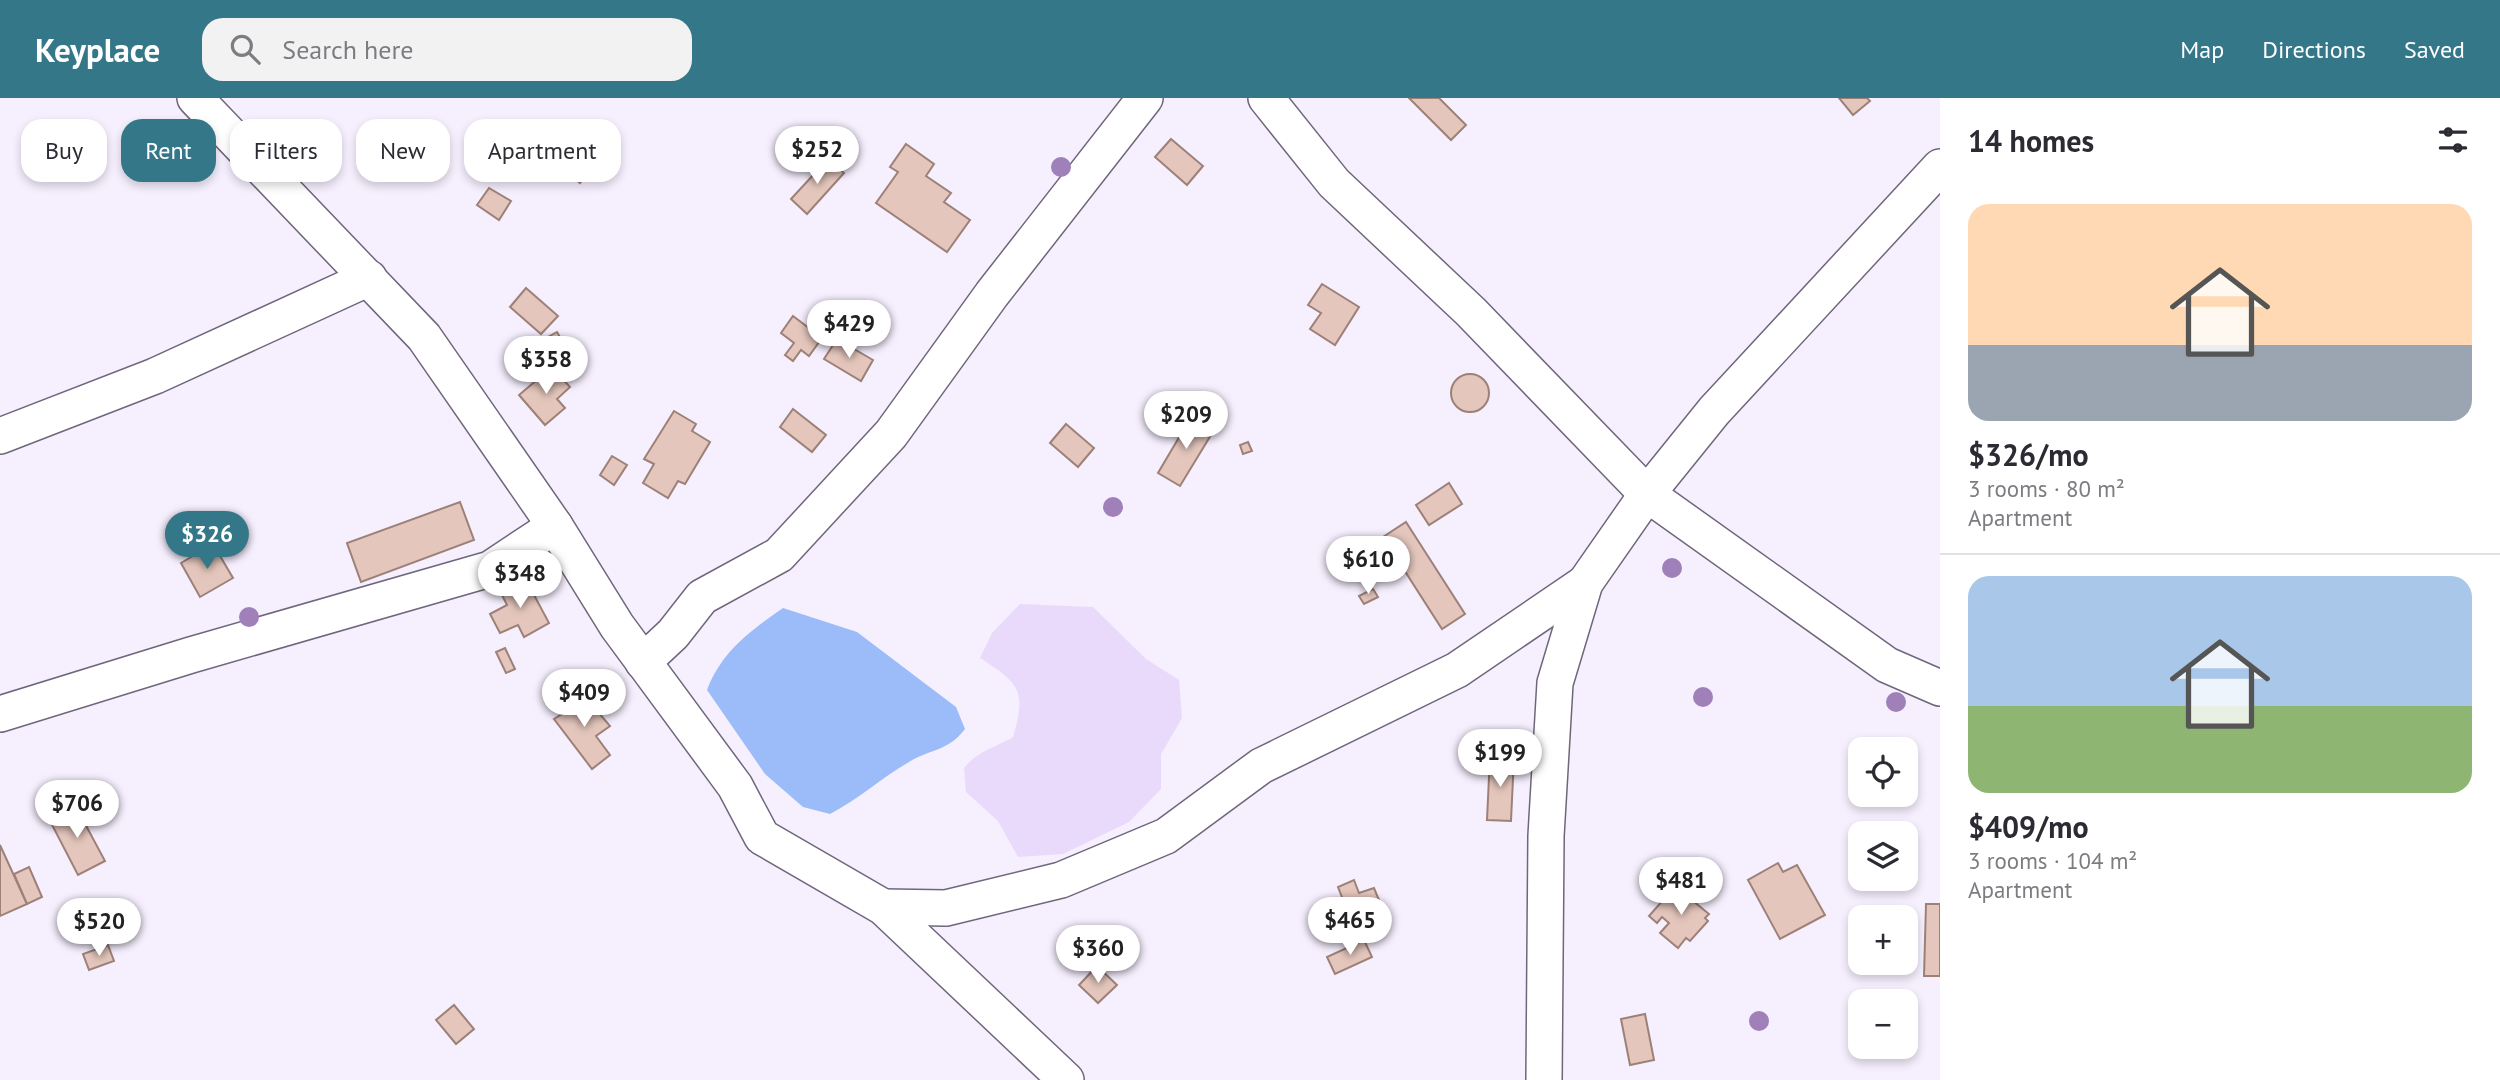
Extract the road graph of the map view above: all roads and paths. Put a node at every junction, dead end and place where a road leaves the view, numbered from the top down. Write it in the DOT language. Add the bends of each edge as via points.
graph roads {
  1 [pos="195,98"];
  2 [pos="1145,98"];
  3 [pos="1266,98"];
  4 [pos="1940,167"];
  5 [pos="369,278"];
  6 [pos="0,436"];
  7 [pos="1647,494"];
  8 [pos="555,526"];
  9 [pos="1585,583"];
  10 [pos="643,662"];
  11 [pos="1940,688"];
  12 [pos="0,714"];
  13 [pos="883,907"];
  14 [pos="1066,1080"];
  15 [pos="1544,1080"];
  1 -- 5 [label="street"];
  2 -- 10 [label="street" via="992,294 891,434 779,555 702,597"];
  3 -- 7 [label="street" via="1334,183 1471,312"];
  4 -- 7 [label="street" via="1714,411"];
  5 -- 6 [label="street" via="155,376"];
  5 -- 8 [label="street" via="424,337"];
  7 -- 9 [label="street"];
  7 -- 11 [label="street" via="1887,665"];
  8 -- 10 [label="street"];
  8 -- 12 [label="street" via="490,569"];
  9 -- 13 [label="street" via="1457,670 1261,765 1166,836 1061,880 946,908"];
  9 -- 15 [label="street" via="1555,682 1546,836"];
  10 -- 13 [label="street" via="735,786 762,837"];
  13 -- 14 [label="street"];
}
